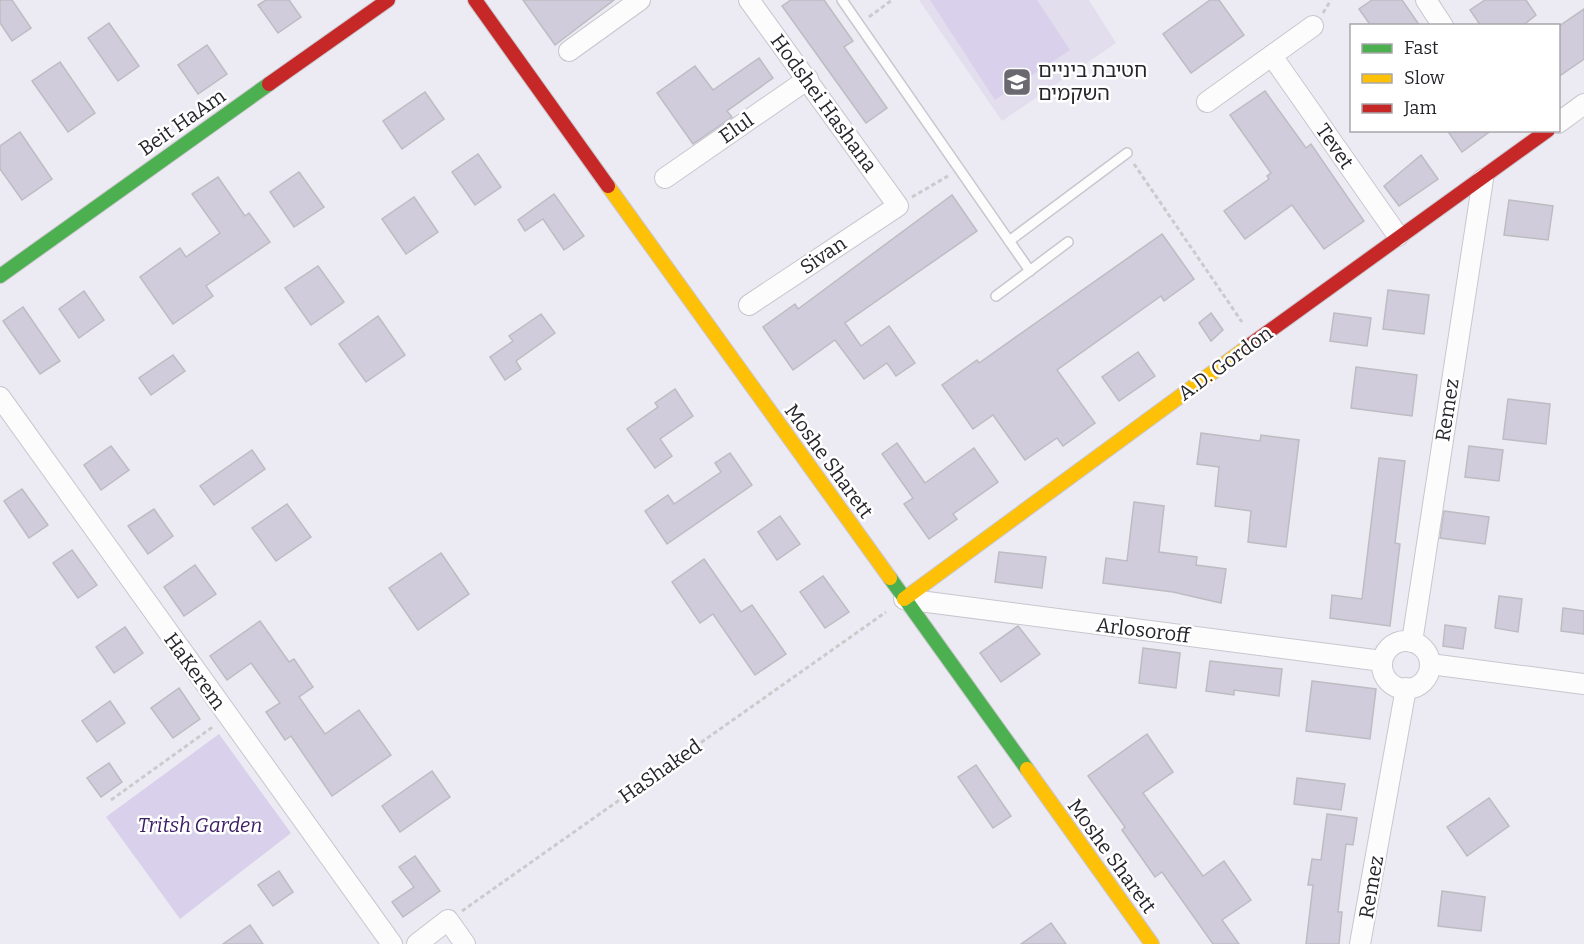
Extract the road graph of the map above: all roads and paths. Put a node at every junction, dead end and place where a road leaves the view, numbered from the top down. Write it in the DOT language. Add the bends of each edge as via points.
graph roads {
  1 [pos="388,0"];
  2 [pos="475,0"];
  3 [pos="640,0"];
  4 [pos="749,0"];
  5 [pos="842,0"];
  6 [pos="892,0"];
  7 [pos="1426,0"];
  8 [pos="859,24"];
  9 [pos="1442,24"];
  10 [pos="1313,26"];
  11 [pos="569,51"];
  12 [pos="1272,56"];
  13 [pos="807,79"];
  14 [pos="1208,102"];
  15 [pos="1584,104"];
  16 [pos="1560,122"];
  17 [pos="1545,132"];
  18 [pos="1127,153"];
  19 [pos="960,169"];
  20 [pos="664,178"];
  21 [pos="1483,179"];
  22 [pos="898,206"];
  23 [pos="1398,236"];
  24 [pos="1009,241"];
  25 [pos="1068,242"];
  26 [pos="1030,271"];
  27 [pos="0,276"];
  28 [pos="996,296"];
  29 [pos="749,305"];
  30 [pos="1255,341"];
  31 [pos="0,398"];
  32 [pos="904,599"];
  33 [pos="1412,642"];
  34 [pos="1382,661"];
  35 [pos="1430,664"];
  36 [pos="1584,684"];
  37 [pos="1406,688"];
  38 [pos="227,716"];
  39 [pos="111,800"];
  40 [pos="448,920"];
  41 [pos="392,944"];
  42 [pos="417,944"];
  43 [pos="465,944"];
  44 [pos="1152,944"];
  45 [pos="1360,944"];
  1 -- 27 [label="street, Beit HaAm"];
  2 -- 32 [label="street, Moshe Sharett"];
  3 -- 11 [label="street"];
  4 -- 13 [label="street, Hodshei Hashana"];
  5 -- 8 [label="lane"];
  6 -- 8 [label="path"];
  7 -- 9 [label="street"];
  8 -- 19 [label="lane"];
  10 -- 12 [label="street"];
  12 -- 14 [label="street"];
  12 -- 23 [label="street, Tevet"];
  13 -- 20 [label="street, Elul"];
  13 -- 22 [label="street, Hodshei Hashana"];
  15 -- 16 [label="street"];
  17 -- 21 [label="street, A.D. Gordon"];
  18 -- 24 [label="lane"];
  18 -- 30 [label="path"];
  19 -- 22 [label="path"];
  19 -- 24 [label="lane"];
  21 -- 23 [label="street, A.D. Gordon"];
  21 -- 33 [label="street, Remez"];
  22 -- 29 [label="street, Sivan"];
  23 -- 30 [label="street, A.D. Gordon"];
  24 -- 26 [label="lane"];
  25 -- 26 [label="lane"];
  26 -- 28 [label="lane"];
  30 -- 32 [label="street, A.D. Gordon"];
  31 -- 38 [label="street, HaKerem"];
  32 -- 34 [label="street, Arlosoroff"];
  32 -- 40 [label="path, HaShaked"];
  32 -- 44 [label="street, Moshe Sharett"];
  33 -- 34 [label="street" via="1397,642"];
  33 -- 35 [label="street" via="1425,650"];
  34 -- 37 [label="street" via="1390,683"];
  35 -- 36 [label="street"];
  35 -- 37 [label="street" via="1425,679"];
  37 -- 45 [label="street, Remez"];
  38 -- 39 [label="path"];
  38 -- 41 [label="street, HaKerem"];
  40 -- 42 [label="street"];
  40 -- 43 [label="street"];
}
